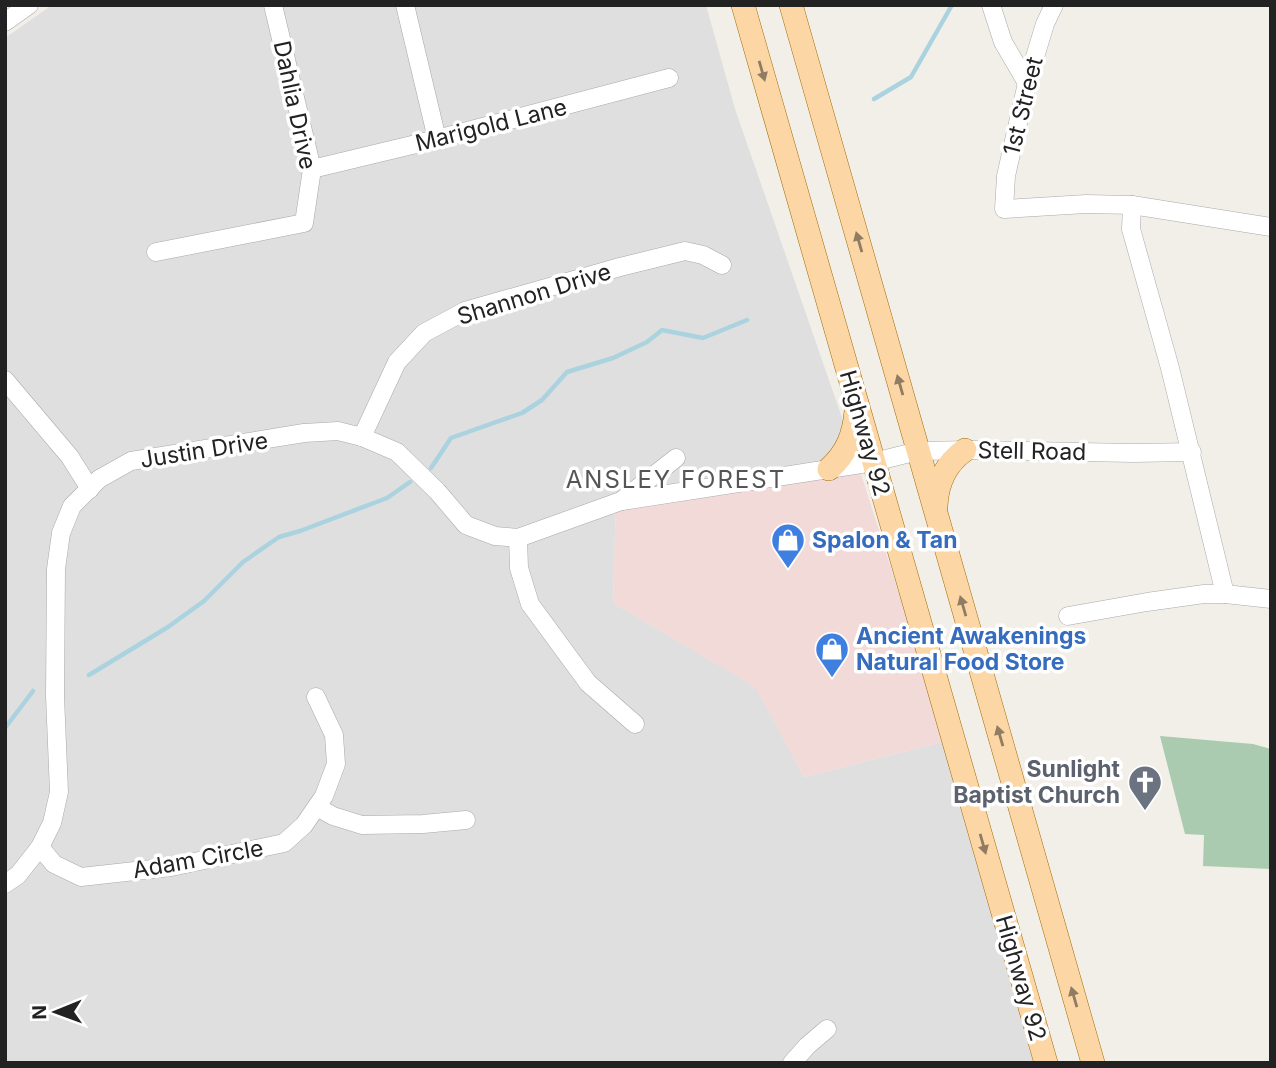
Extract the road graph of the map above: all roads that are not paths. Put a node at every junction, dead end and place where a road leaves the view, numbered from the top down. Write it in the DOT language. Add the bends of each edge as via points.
graph roads {
  1 [pos="29,5"];
  2 [pos="273,5"];
  3 [pos="405,5"];
  4 [pos="743,5"];
  5 [pos="791,5"];
  6 [pos="991,5"];
  7 [pos="1054,5"];
  8 [pos="5,22"];
  9 [pos="669,78"];
  10 [pos="1027,83"];
  11 [pos="437,139"];
  12 [pos="312,169"];
  13 [pos="1132,205"];
  14 [pos="1271,226"];
  15 [pos="156,252"];
  16 [pos="722,265"];
  17 [pos="5,380"];
  18 [pos="855,397"];
  19 [pos="362,437"];
  20 [pos="965,450"];
  21 [pos="918,451"];
  22 [pos="1192,452"];
  23 [pos="676,458"];
  24 [pos="874,462"];
  25 [pos="829,469"];
  26 [pos="90,489"];
  27 [pos="621,501"];
  28 [pos="935,509"];
  29 [pos="518,538"];
  30 [pos="1225,594"];
  31 [pos="1271,599"];
  32 [pos="1068,616"];
  33 [pos="316,697"];
  34 [pos="635,724"];
  35 [pos="317,807"];
  36 [pos="466,820"];
  37 [pos="40,847"];
  38 [pos="5,884"];
  39 [pos="827,1029"];
  40 [pos="792,1063"];
  41 [pos="1046,1063"];
  42 [pos="1093,1063"];
  1 -- 8 [label="street"];
  2 -- 12 [label="street, Dahlia Drive"];
  3 -- 11 [label="street"];
  4 -- 18 [label="main road, Highway 92, one-way"];
  21 -- 5 [label="main road, Highway 92, one-way"];
  6 -- 10 [label="street" via="1003,43"];
  7 -- 10 [label="street, 1st Street"];
  9 -- 11 [label="street, Marigold Lane"];
  10 -- 13 [label="street, 1st Street" via="1006,176 1004,209"];
  11 -- 12 [label="street, Marigold Lane"];
  12 -- 15 [label="street, Dahlia Drive" via="304,223"];
  13 -- 14 [label="street"];
  13 -- 22 [label="street" via="1132,229"];
  16 -- 19 [label="street, Shannon Drive" via="685,251 465,311 424,333 397,362"];
  17 -- 26 [label="street" via="70,457"];
  18 -- 24 [label="main road, Highway 92"];
  18 -- 25 [label="main road" via="853,436"];
  19 -- 26 [label="street, Justin Drive" via="304,433 131,461"];
  19 -- 29 [label="street, Justin Drive" via="397,452 466,525 495,536"];
  20 -- 21 [label="street, Stell Road"];
  20 -- 22 [label="street, Stell Road"];
  20 -- 28 [label="main road" via="943,474"];
  21 -- 24 [label="street, Stell Road"];
  21 -- 28 [label="main road, Highway 92"];
  22 -- 30 [label="street"];
  23 -- 27 [label="street"];
  24 -- 25 [label="street"];
  24 -- 41 [label="main road, Highway 92, one-way"];
  25 -- 27 [label="street"];
  26 -- 37 [label="street, Justin Drive" via="72,506 61,533 56,569 55,696 59,792 52,823"];
  27 -- 29 [label="street"];
  42 -- 28 [label="main road, Highway 92, one-way"];
  29 -- 34 [label="street" via="519,568 530,604 588,683"];
  30 -- 31 [label="street"];
  30 -- 32 [label="street"];
  33 -- 35 [label="street, Adam Circle" via="334,735 336,764"];
  35 -- 36 [label="street" via="362,825"];
  35 -- 37 [label="street, Adam Circle" via="284,843 171,867 81,877 54,864"];
  37 -- 38 [label="street, Justin Drive"];
  39 -- 40 [label="street"];
}
